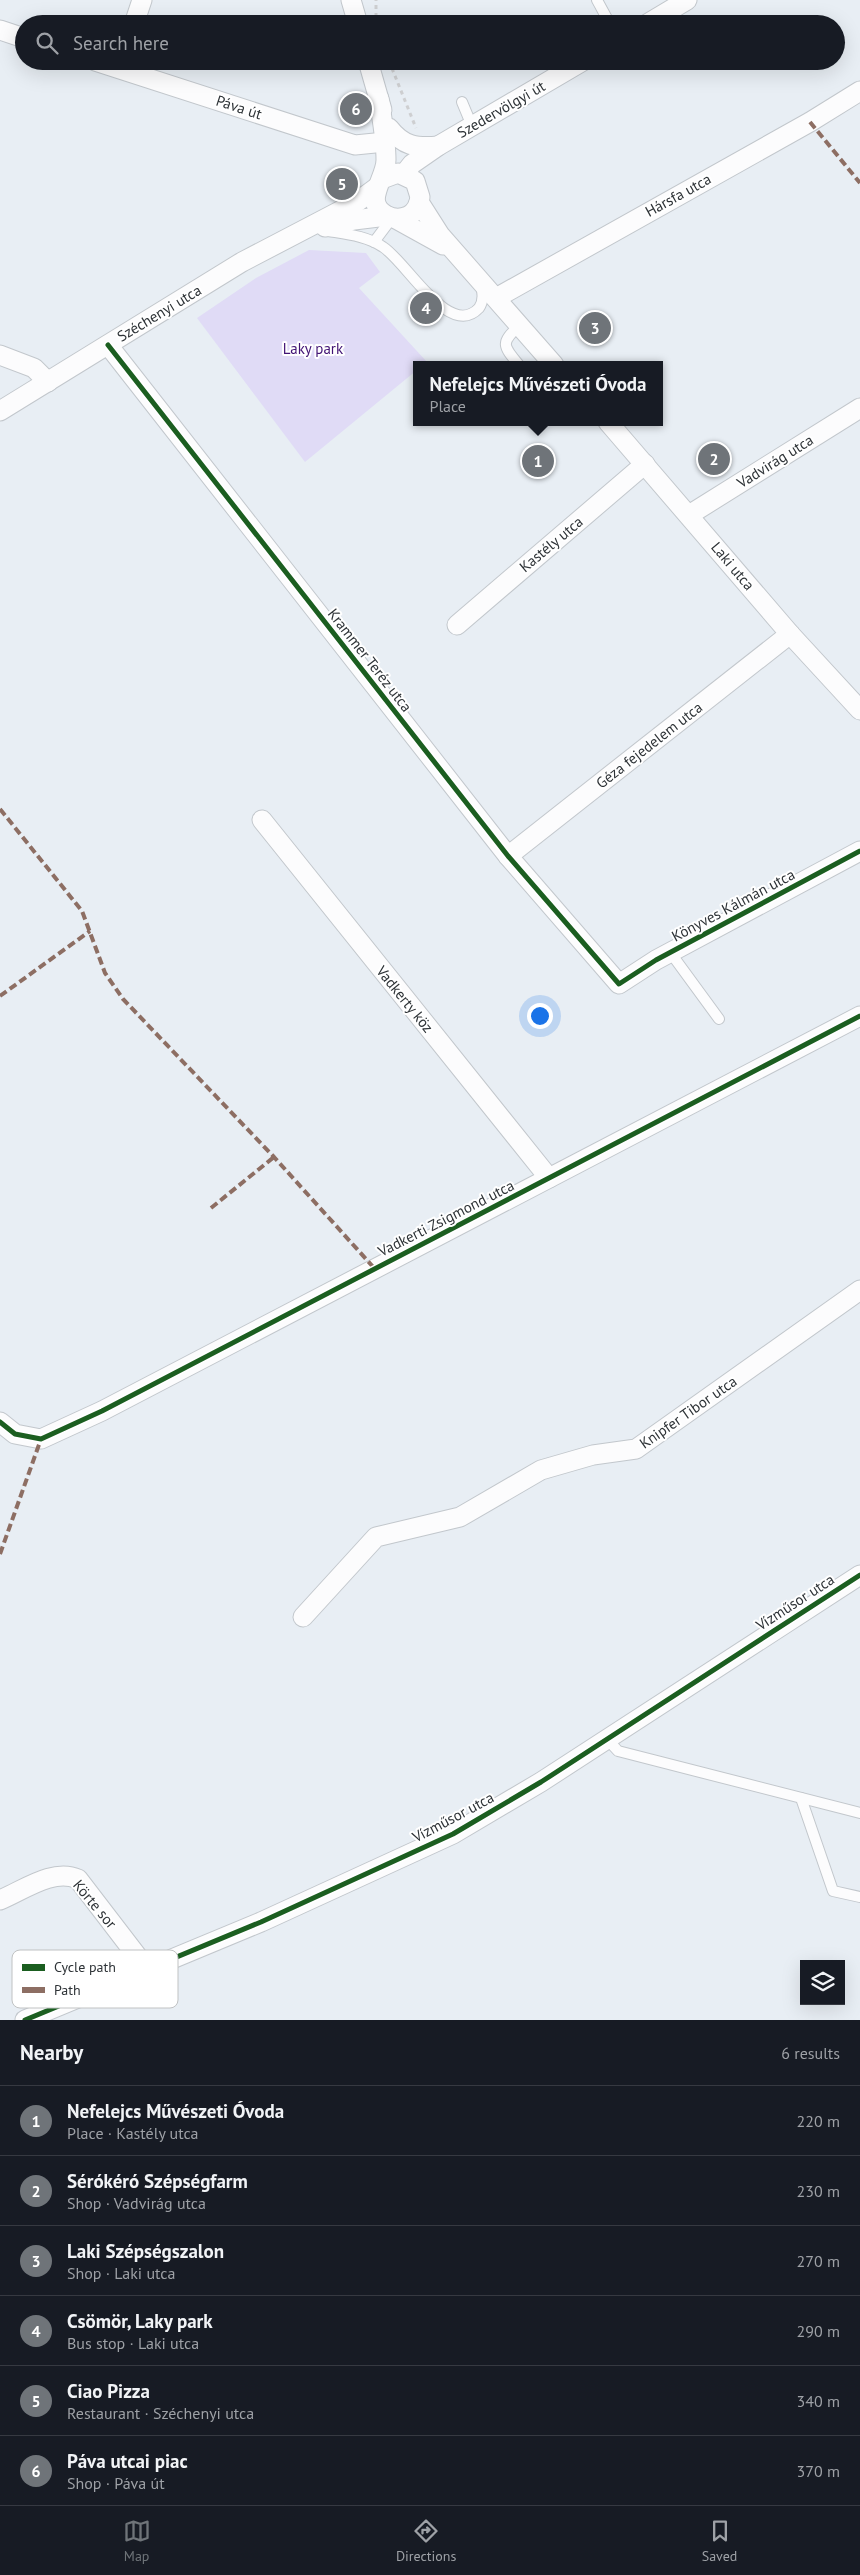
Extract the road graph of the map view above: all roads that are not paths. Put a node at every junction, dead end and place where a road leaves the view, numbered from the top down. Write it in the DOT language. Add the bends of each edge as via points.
graph roads {
  1 [pos="142,0"];
  2 [pos="351,0"];
  3 [pos="597,0"];
  4 [pos="688,0"];
  5 [pos="137,15"];
  6 [pos="355,15"];
  7 [pos="605,15"];
  8 [pos="662,15"];
  9 [pos="0,30"];
  10 [pos="15,35"];
  11 [pos="135,70"];
  12 [pos="371,70"];
  13 [pos="568,70"];
  14 [pos="860,91"];
  15 [pos="462,102"];
  16 [pos="472,126"];
  17 [pos="387,135"];
  18 [pos="441,144"];
  19 [pos="404,174"];
  20 [pos="379,184"];
  21 [pos="420,197"];
  22 [pos="392,218"];
  23 [pos="317,229"];
  24 [pos="295,233"];
  25 [pos="374,242"];
  26 [pos="454,252"];
  27 [pos="478,278"];
  28 [pos="496,298"];
  29 [pos="519,326"];
  30 [pos="108,344"];
  31 [pos="0,355"];
  32 [pos="515,361"];
  33 [pos="550,361"];
  34 [pos="48,382"];
  35 [pos="860,408"];
  36 [pos="0,411"];
  37 [pos="612,426"];
  38 [pos="645,464"];
  39 [pos="690,515"];
  40 [pos="457,625"];
  41 [pos="790,634"];
  42 [pos="860,710"];
  43 [pos="262,820"];
  44 [pos="860,851"];
  45 [pos="508,856"];
  46 [pos="670,952"];
  47 [pos="619,984"];
  48 [pos="860,1016"];
  49 [pos="719,1019"];
  50 [pos="549,1178"];
  51 [pos="860,1290"];
  52 [pos="0,1422"];
  53 [pos="860,1575"];
  54 [pos="303,1617"];
  55 [pos="607,1739"];
  56 [pos="801,1798"];
  57 [pos="860,1813"];
  58 [pos="860,1897"];
  59 [pos="0,1900"];
  60 [pos="132,1950"];
  61 [pos="178,1956"];
  62 [pos="54,2008"];
  63 [pos="25,2020"];
  1 -- 5 [label="street"];
  2 -- 6 [label="street"];
  3 -- 7 [label="lane"];
  4 -- 8 [label="street"];
  9 -- 10 [label="street"];
  11 -- 17 [label="street, Páva út" via="355,144"];
  12 -- 17 [label="street"];
  13 -- 16 [label="street, Szedervölgyi út"];
  14 -- 28 [label="street, Hársfa utca"];
  15 -- 16 [label="lane"];
  16 -- 18 [label="street, Szedervölgyi út"];
  17 -- 18 [label="street, Szedervölgyi út" via="419,148"];
  17 -- 19 [label="street"];
  17 -- 20 [label="street" via="386,161"];
  18 -- 19 [label="street, Szedervölgyi út" via="412,164"];
  18 -- 21 [label="street, Szedervölgyi út" via="426,171"];
  19 -- 20 [label="street" via="392,174"];
  19 -- 21 [label="street" via="414,181"];
  20 -- 22 [label="street" via="375,194 378,207"];
  20 -- 24 [label="street, Széchenyi utca" via="357,202"];
  21 -- 22 [label="street" via="412,213"];
  21 -- 26 [label="street" via="433,226"];
  22 -- 23 [label="street, Széchenyi utca" via="354,220"];
  22 -- 25 [label="lane"];
  22 -- 26 [label="street"];
  23 -- 24 [label="street, Széchenyi utca"];
  23 -- 25 [label="lane"];
  24 -- 30 [label="street, Széchenyi utca"];
  25 -- 27 [label="lane" via="395,256 449,314 462,316 478,308 483,292"];
  26 -- 27 [label="street"];
  27 -- 28 [label="street"];
  28 -- 29 [label="street"];
  29 -- 32 [label="lane" via="505,343"];
  29 -- 33 [label="street"];
  30 -- 34 [label="street, Széchenyi utca"];
  30 -- 45 [label="street, Krammer Teréz utca"];
  31 -- 34 [label="street" via="34,368"];
  34 -- 36 [label="street, Széchenyi utca"];
  35 -- 39 [label="street, Vadvirág utca"];
  37 -- 38 [label="street, Laki utca"];
  38 -- 39 [label="street, Laki utca"];
  38 -- 40 [label="street, Kastély utca"];
  39 -- 41 [label="street, Laki utca"];
  41 -- 42 [label="street, Laki utca"];
  41 -- 45 [label="street, Géza fejedelem utca"];
  43 -- 50 [label="street, Vadkerty köz"];
  44 -- 46 [label="street, Könyves Kálmán utca"];
  45 -- 47 [label="street, Krammer Teréz utca"];
  46 -- 47 [label="street, Könyves Kálmán utca"];
  46 -- 49 [label="lane"];
  48 -- 50 [label="street, Vadkerti Zsigmond utca"];
  50 -- 52 [label="street, Vadkerti Zsigmond utca" via="102,1411 41,1439 15,1434"];
  51 -- 54 [label="street, Knipfer Tibor utca" via="636,1450 593,1455 541,1470 460,1517 376,1537"];
  53 -- 55 [label="street, Vízműsor utca"];
  55 -- 56 [label="lane" via="618,1751"];
  55 -- 61 [label="street, Vízműsor utca" via="453,1834 262,1922"];
  56 -- 57 [label="lane"];
  56 -- 58 [label="lane" via="833,1890"];
  59 -- 60 [label="street, Körte sor" via="56,1875 69,1875 78,1879"];
  62 -- 63 [label="street, Vízműsor utca"];
}
